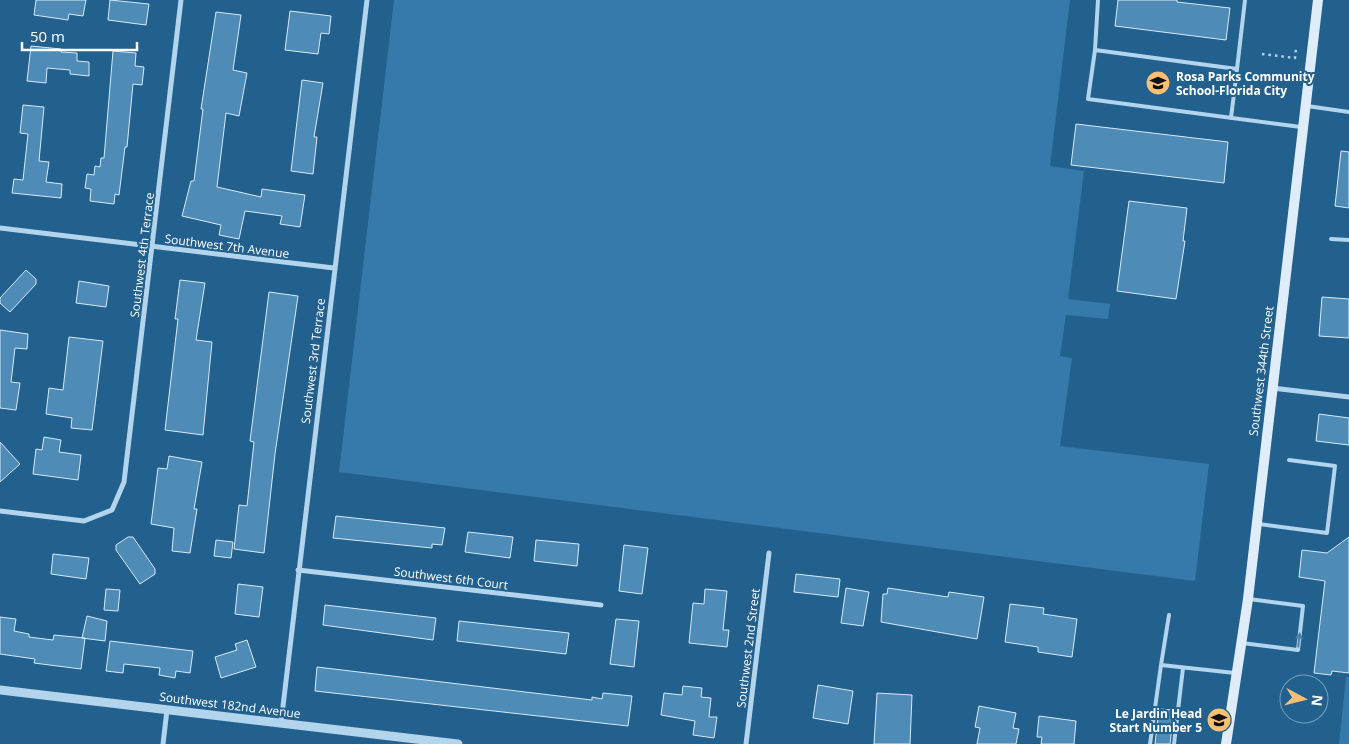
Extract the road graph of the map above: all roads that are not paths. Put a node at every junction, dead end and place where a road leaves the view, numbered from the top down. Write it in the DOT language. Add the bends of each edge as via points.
graph roads {
  1 [pos="181,0"];
  2 [pos="367,0"];
  3 [pos="1098,0"];
  4 [pos="1245,0"];
  5 [pos="1318,0"];
  6 [pos="1095,50"];
  7 [pos="1237,69"];
  8 [pos="1306,106"];
  9 [pos="1349,112"];
  10 [pos="1232,118"];
  11 [pos="1303,127"];
  12 [pos="0,228"];
  13 [pos="1331,239"];
  14 [pos="1349,240"];
  15 [pos="153,248"];
  16 [pos="334,268"];
  17 [pos="1272,388"];
  18 [pos="1349,397"];
  19 [pos="1289,460"];
  20 [pos="0,511"];
  21 [pos="1256,524"];
  22 [pos="769,554"];
  23 [pos="298,570"];
  24 [pos="1248,599"];
  25 [pos="601,605"];
  26 [pos="1170,615"];
  27 [pos="1242,643"];
  28 [pos="1162,665"];
  29 [pos="1183,668"];
  30 [pos="1238,674"];
  31 [pos="0,690"];
  32 [pos="167,710"];
  33 [pos="281,724"];
  34 [pos="424,742"];
  35 [pos="163,744"];
  36 [pos="458,744"];
  37 [pos="746,744"];
  38 [pos="1150,744"];
  39 [pos="1174,744"];
  40 [pos="1226,744"];
  1 -- 15 [label="street, Southwest 4th Terrace"];
  2 -- 16 [label="street, Southwest 3rd Terrace"];
  3 -- 6 [label="lane"];
  4 -- 7 [label="lane"];
  5 -- 8 [label="main road, Southwest 344th Street"];
  6 -- 7 [label="lane"];
  6 -- 10 [label="lane" via="1088,100"];
  7 -- 10 [label="lane"];
  8 -- 9 [label="lane"];
  8 -- 11 [label="main road, Southwest 344th Street"];
  10 -- 11 [label="lane"];
  11 -- 17 [label="main road, Southwest 344th Street"];
  12 -- 15 [label="street, Southwest 7th Avenue"];
  13 -- 14 [label="lane"];
  15 -- 16 [label="street, Southwest 7th Avenue"];
  15 -- 20 [label="street, Southwest 4th Terrace" via="124,482 112,510 84,521"];
  16 -- 23 [label="street, Southwest 3rd Terrace"];
  17 -- 18 [label="street"];
  17 -- 21 [label="main road, Southwest 344th Street"];
  19 -- 21 [label="lane" via="1335,466 1327,533"];
  21 -- 24 [label="main road, Southwest 344th Street"];
  22 -- 37 [label="street, Southwest 2nd Street"];
  23 -- 25 [label="street, Southwest 6th Court"];
  23 -- 33 [label="street, Southwest 3rd Terrace"];
  24 -- 27 [label="main road, Southwest 344th Street"];
  27 -- 24 [label="lane, one-way" via="1298,650 1303,606"];
  26 -- 28 [label="lane"];
  27 -- 30 [label="main road, Southwest 344th Street"];
  28 -- 29 [label="lane"];
  28 -- 38 [label="lane"];
  29 -- 30 [label="lane"];
  29 -- 39 [label="lane"];
  30 -- 40 [label="main road, Southwest 344th Street"];
  31 -- 32 [label="street, Southwest 182nd Avenue"];
  32 -- 33 [label="street, Southwest 182nd Avenue"];
  32 -- 35 [label="street"];
  33 -- 34 [label="street, Southwest 182nd Avenue"];
  34 -- 36 [label="street, Southwest 182nd Avenue"];
}
